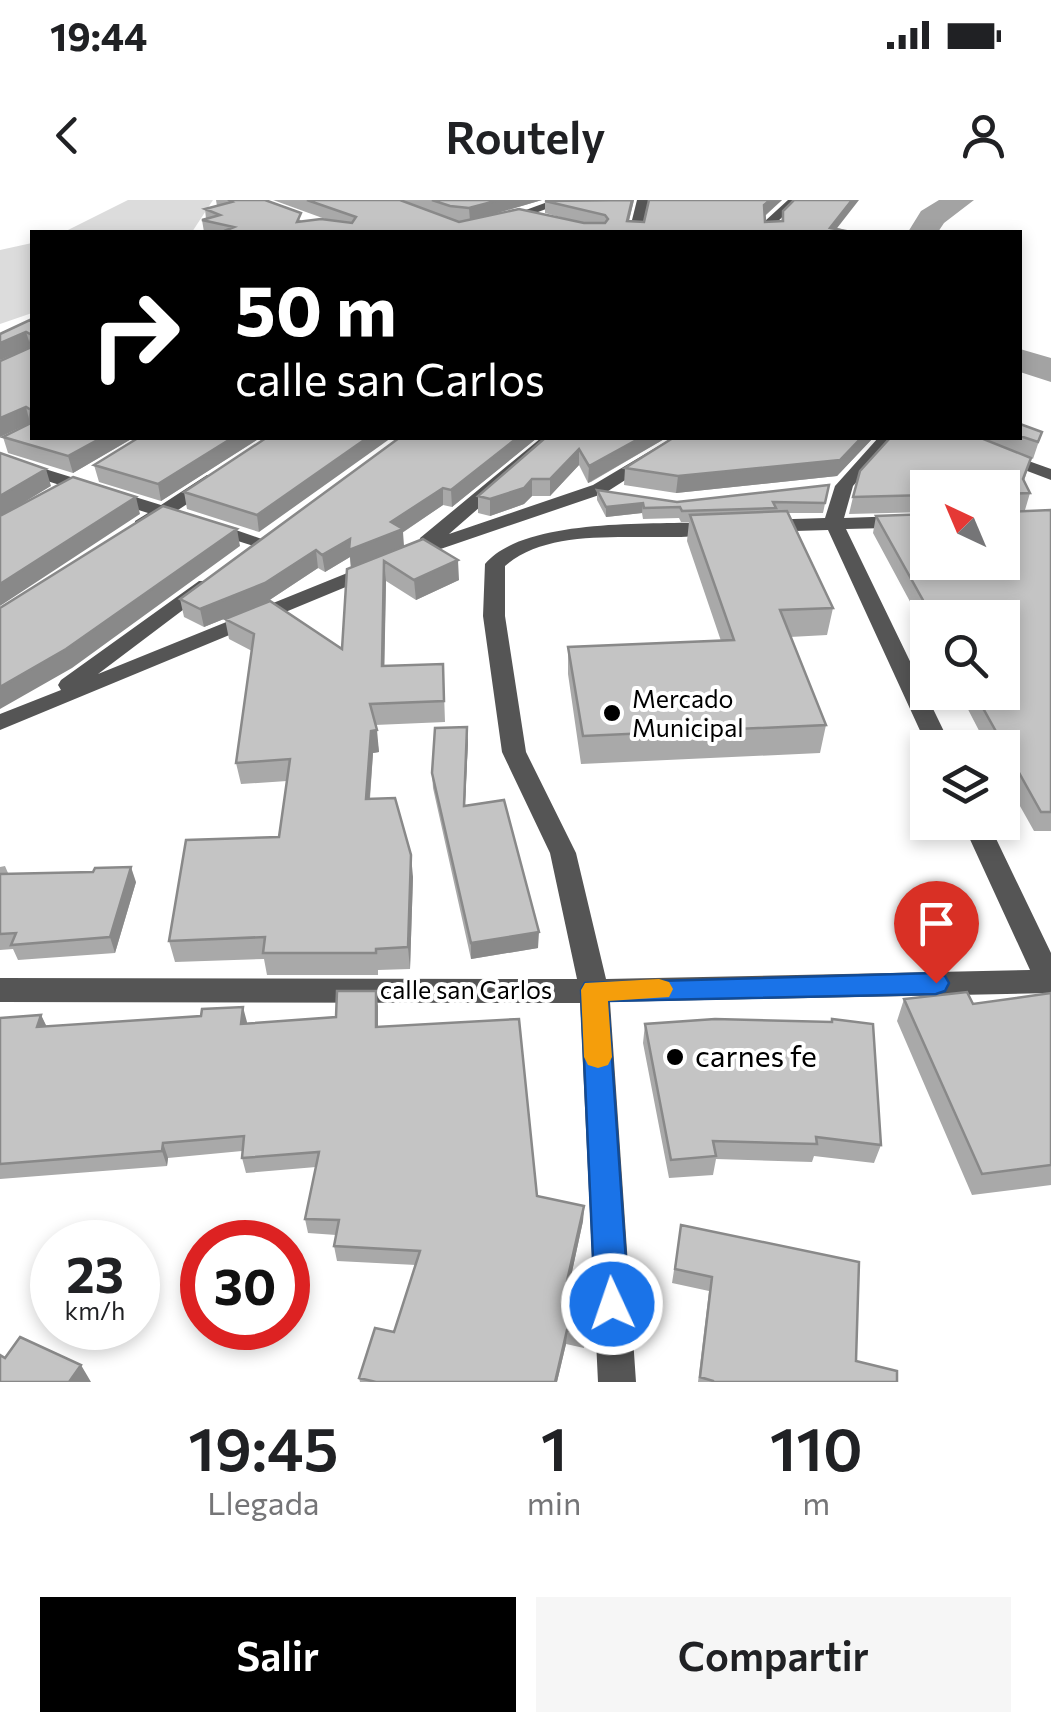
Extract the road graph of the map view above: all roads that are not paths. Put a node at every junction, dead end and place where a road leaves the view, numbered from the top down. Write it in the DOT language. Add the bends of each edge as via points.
graph roads {
  1 [pos="507,200"];
  2 [pos="564,200"];
  3 [pos="643,200"];
  4 [pos="795,200"];
  5 [pos="539,214"];
  6 [pos="490,224"];
  7 [pos="636,230"];
  8 [pos="772,230"];
  9 [pos="549,440"];
  10 [pos="679,440"];
  11 [pos="885,440"];
  12 [pos="954,440"];
  13 [pos="0,460"];
  14 [pos="230,468"];
  15 [pos="1051,475"];
  16 [pos="84,477"];
  17 [pos="46,501"];
  18 [pos="167,510"];
  19 [pos="910,521"];
  20 [pos="834,523"];
  21 [pos="117,542"];
  22 [pos="266,543"];
  23 [pos="416,551"];
  24 [pos="218,577"];
  25 [pos="36,709"];
  26 [pos="0,723"];
  27 [pos="932,730"];
  28 [pos="984,840"];
  29 [pos="1050,981"];
  30 [pos="0,990"];
  31 [pos="594,990"];
  32 [pos="616,1382"];
  1 -- 5 [label="street"];
  2 -- 5 [label="street"];
  3 -- 7 [label="street"];
  4 -- 8 [label="street" via="771,221"];
  5 -- 6 [label="street"];
  9 -- 23 [label="street"];
  10 -- 23 [label="street" via="608,491"];
  11 -- 20 [label="street" via="834,486"];
  12 -- 15 [label="street"];
  13 -- 16 [label="street"];
  14 -- 18 [label="street"];
  16 -- 17 [label="street"];
  16 -- 18 [label="street"];
  18 -- 21 [label="street"];
  18 -- 22 [label="street"];
  19 -- 20 [label="street"];
  20 -- 27 [label="street"];
  20 -- 31 [label="street" via="544,537 495,564 494,616 514,752 563,853"];
  23 -- 25 [label="street"];
  24 -- 25 [label="street"];
  25 -- 26 [label="street"];
  28 -- 29 [label="street"];
  29 -- 31 [label="street, calle san Carlos"];
  30 -- 31 [label="street, calle san Carlos"];
  31 -- 32 [label="street"];
}
